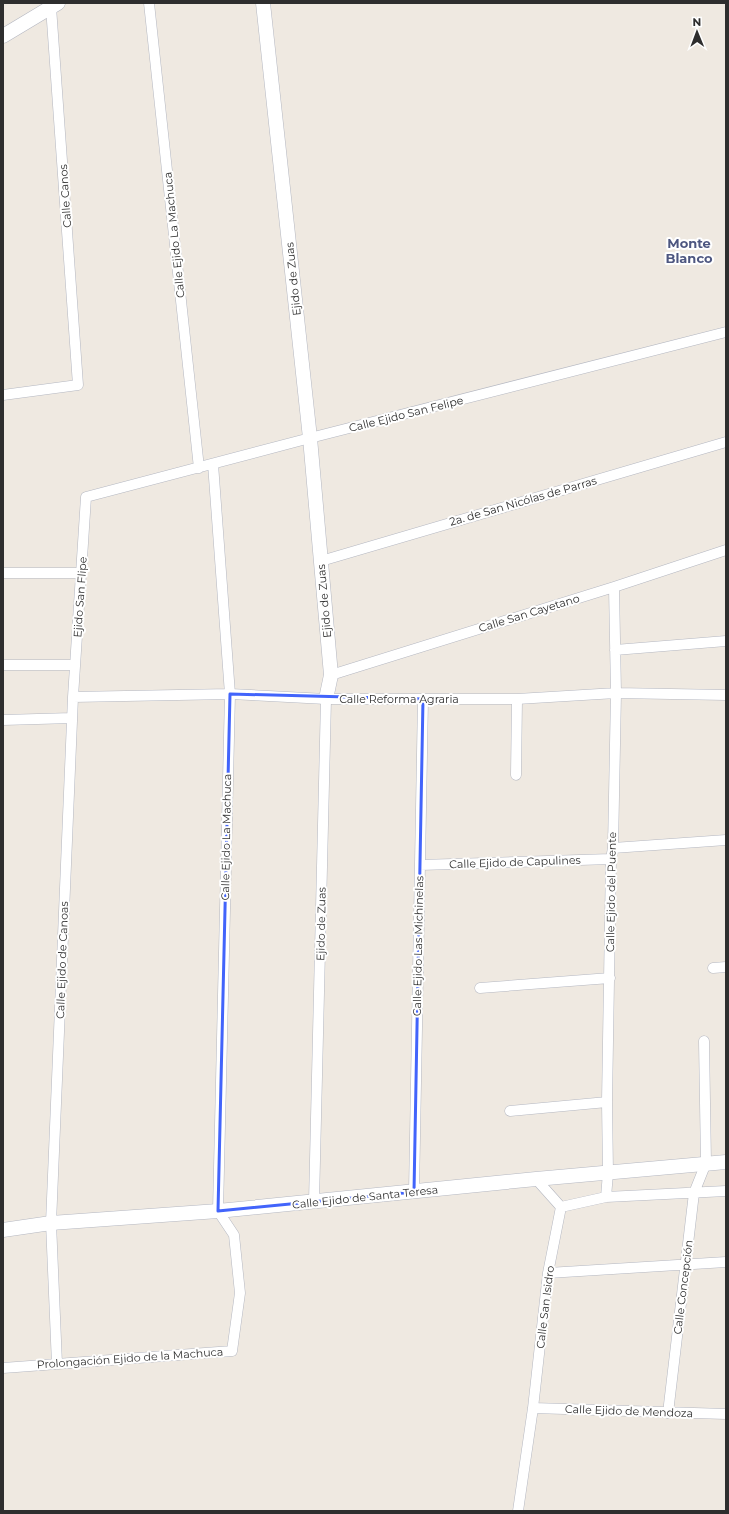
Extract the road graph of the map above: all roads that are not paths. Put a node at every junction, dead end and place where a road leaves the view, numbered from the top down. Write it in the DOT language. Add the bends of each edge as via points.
graph roads {
  1 [pos="149,3"];
  2 [pos="263,3"];
  3 [pos="54,5"];
  4 [pos="3,36"];
  5 [pos="726,332"];
  6 [pos="3,395"];
  7 [pos="310,438"];
  8 [pos="726,442"];
  9 [pos="213,464"];
  10 [pos="199,468"];
  11 [pos="86,497"];
  12 [pos="726,550"];
  13 [pos="321,560"];
  14 [pos="3,573"];
  15 [pos="81,573"];
  16 [pos="614,587"];
  17 [pos="726,641"];
  18 [pos="615,650"];
  19 [pos="3,665"];
  20 [pos="75,665"];
  21 [pos="331,675"];
  22 [pos="616,693"];
  23 [pos="230,694"];
  24 [pos="726,695"];
  25 [pos="73,697"];
  26 [pos="326,699"];
  27 [pos="423,699"];
  28 [pos="518,699"];
  29 [pos="72,718"];
  30 [pos="3,720"];
  31 [pos="516,775"];
  32 [pos="726,840"];
  33 [pos="613,848"];
  34 [pos="611,858"];
  35 [pos="420,865"];
  36 [pos="726,967"];
  37 [pos="713,968"];
  38 [pos="610,978"];
  39 [pos="480,988"];
  40 [pos="704,1041"];
  41 [pos="607,1102"];
  42 [pos="510,1111"];
  43 [pos="726,1162"];
  44 [pos="706,1163"];
  45 [pos="608,1173"];
  46 [pos="536,1179"];
  47 [pos="726,1191"];
  48 [pos="414,1192"];
  49 [pos="694,1193"];
  50 [pos="606,1196"];
  51 [pos="314,1202"];
  52 [pos="561,1207"];
  53 [pos="218,1211"];
  54 [pos="51,1223"];
  55 [pos="3,1230"];
  56 [pos="726,1262"];
  57 [pos="685,1264"];
  58 [pos="548,1273"];
  59 [pos="56,1364"];
  60 [pos="3,1368"];
  61 [pos="533,1408"];
  62 [pos="668,1412"];
  63 [pos="726,1414"];
  64 [pos="518,1511"];
  1 -- 10 [label="street, Calle Ejido La Machuca"];
  2 -- 7 [label="street, Ejido de Zuas"];
  3 -- 4 [label="street"];
  3 -- 6 [label="street, Calle Canos" via="78,385"];
  5 -- 7 [label="street, Calle Ejido San Felipe"];
  7 -- 9 [label="street, Calle Ejido San Felipe"];
  7 -- 13 [label="street, Ejido de Zuas"];
  8 -- 13 [label="street, 2a. de San Nicólas de Parras"];
  9 -- 10 [label="street, Calle Ejido San Felipe"];
  9 -- 23 [label="street, Calle Ejido La Machuca"];
  10 -- 11 [label="street, Calle Ejido San Felipe"];
  11 -- 15 [label="street, Ejido San Flipe"];
  12 -- 16 [label="street, Calle San Cayetano"];
  13 -- 21 [label="street, Ejido de Zuas"];
  14 -- 15 [label="street"];
  15 -- 20 [label="street, Ejido San Flipe"];
  16 -- 18 [label="street, Calle Ejido del Puente"];
  16 -- 21 [label="street, Calle San Cayetano"];
  17 -- 18 [label="street"];
  18 -- 22 [label="street, Calle Ejido del Puente"];
  19 -- 20 [label="street"];
  20 -- 25 [label="street, Ejido San Flipe"];
  21 -- 26 [label="street, Ejido de Zuas"];
  22 -- 24 [label="street, Calle Reforma Agraria"];
  22 -- 28 [label="street, Calle Reforma Agraria"];
  22 -- 33 [label="street, Calle Ejido del Puente"];
  23 -- 25 [label="street, Calle Reforma Agraria"];
  23 -- 26 [label="street, Calle Reforma Agraria"];
  23 -- 53 [label="street, Calle Ejido La Machuca"];
  25 -- 29 [label="street, Calle Ejido de Canoas"];
  26 -- 27 [label="street, Calle Reforma Agraria"];
  26 -- 51 [label="street, Ejido de Zuas"];
  27 -- 28 [label="street, Calle Reforma Agraria"];
  27 -- 35 [label="street, Calle Ejido Las Michinelas"];
  28 -- 31 [label="street"];
  29 -- 30 [label="street"];
  29 -- 54 [label="street, Calle Ejido de Canoas"];
  32 -- 33 [label="street"];
  33 -- 34 [label="street, Calle Ejido del Puente"];
  34 -- 35 [label="street, Calle Ejido de Capulines"];
  34 -- 38 [label="street, Calle Ejido del Puente"];
  35 -- 48 [label="street, Calle Ejido Las Michinelas"];
  36 -- 37 [label="street"];
  38 -- 39 [label="street"];
  38 -- 41 [label="street, Calle Ejido del Puente"];
  40 -- 44 [label="street"];
  41 -- 42 [label="street"];
  41 -- 45 [label="street, Calle Ejido del Puente"];
  43 -- 44 [label="street, Calle Ejido de Santa Teresa"];
  44 -- 45 [label="street, Calle Ejido de Santa Teresa"];
  44 -- 49 [label="street, Calle Concepción"];
  45 -- 46 [label="street, Calle Ejido de Santa Teresa"];
  45 -- 50 [label="street, Calle Ejido del Puente"];
  46 -- 48 [label="street, Calle Ejido de Santa Teresa"];
  46 -- 52 [label="street"];
  47 -- 49 [label="street"];
  48 -- 51 [label="street, Calle Ejido de Santa Teresa"];
  49 -- 50 [label="street"];
  49 -- 57 [label="street, Calle Concepción"];
  50 -- 52 [label="street"];
  51 -- 53 [label="street, Calle Ejido de Santa Teresa"];
  52 -- 58 [label="street, Calle San Isidro"];
  53 -- 54 [label="street, Calle Ejido de Santa Teresa"];
  53 -- 59 [label="street, Prolongación Ejido de la Machuca" via="234,1235 240,1293 232,1351"];
  54 -- 55 [label="street, Calle Ejido de Santa Teresa"];
  54 -- 59 [label="street, Calle Ejido de Canoas"];
  56 -- 57 [label="street"];
  57 -- 58 [label="street"];
  57 -- 62 [label="street, Calle Concepción"];
  58 -- 61 [label="street, Calle San Isidro"];
  59 -- 60 [label="street, Prolongación Ejido de la Machuca"];
  61 -- 62 [label="street, Calle Ejido de Mendoza"];
  61 -- 64 [label="street, Calle San Isidro"];
  62 -- 63 [label="street, Calle Ejido de Mendoza"];
}
